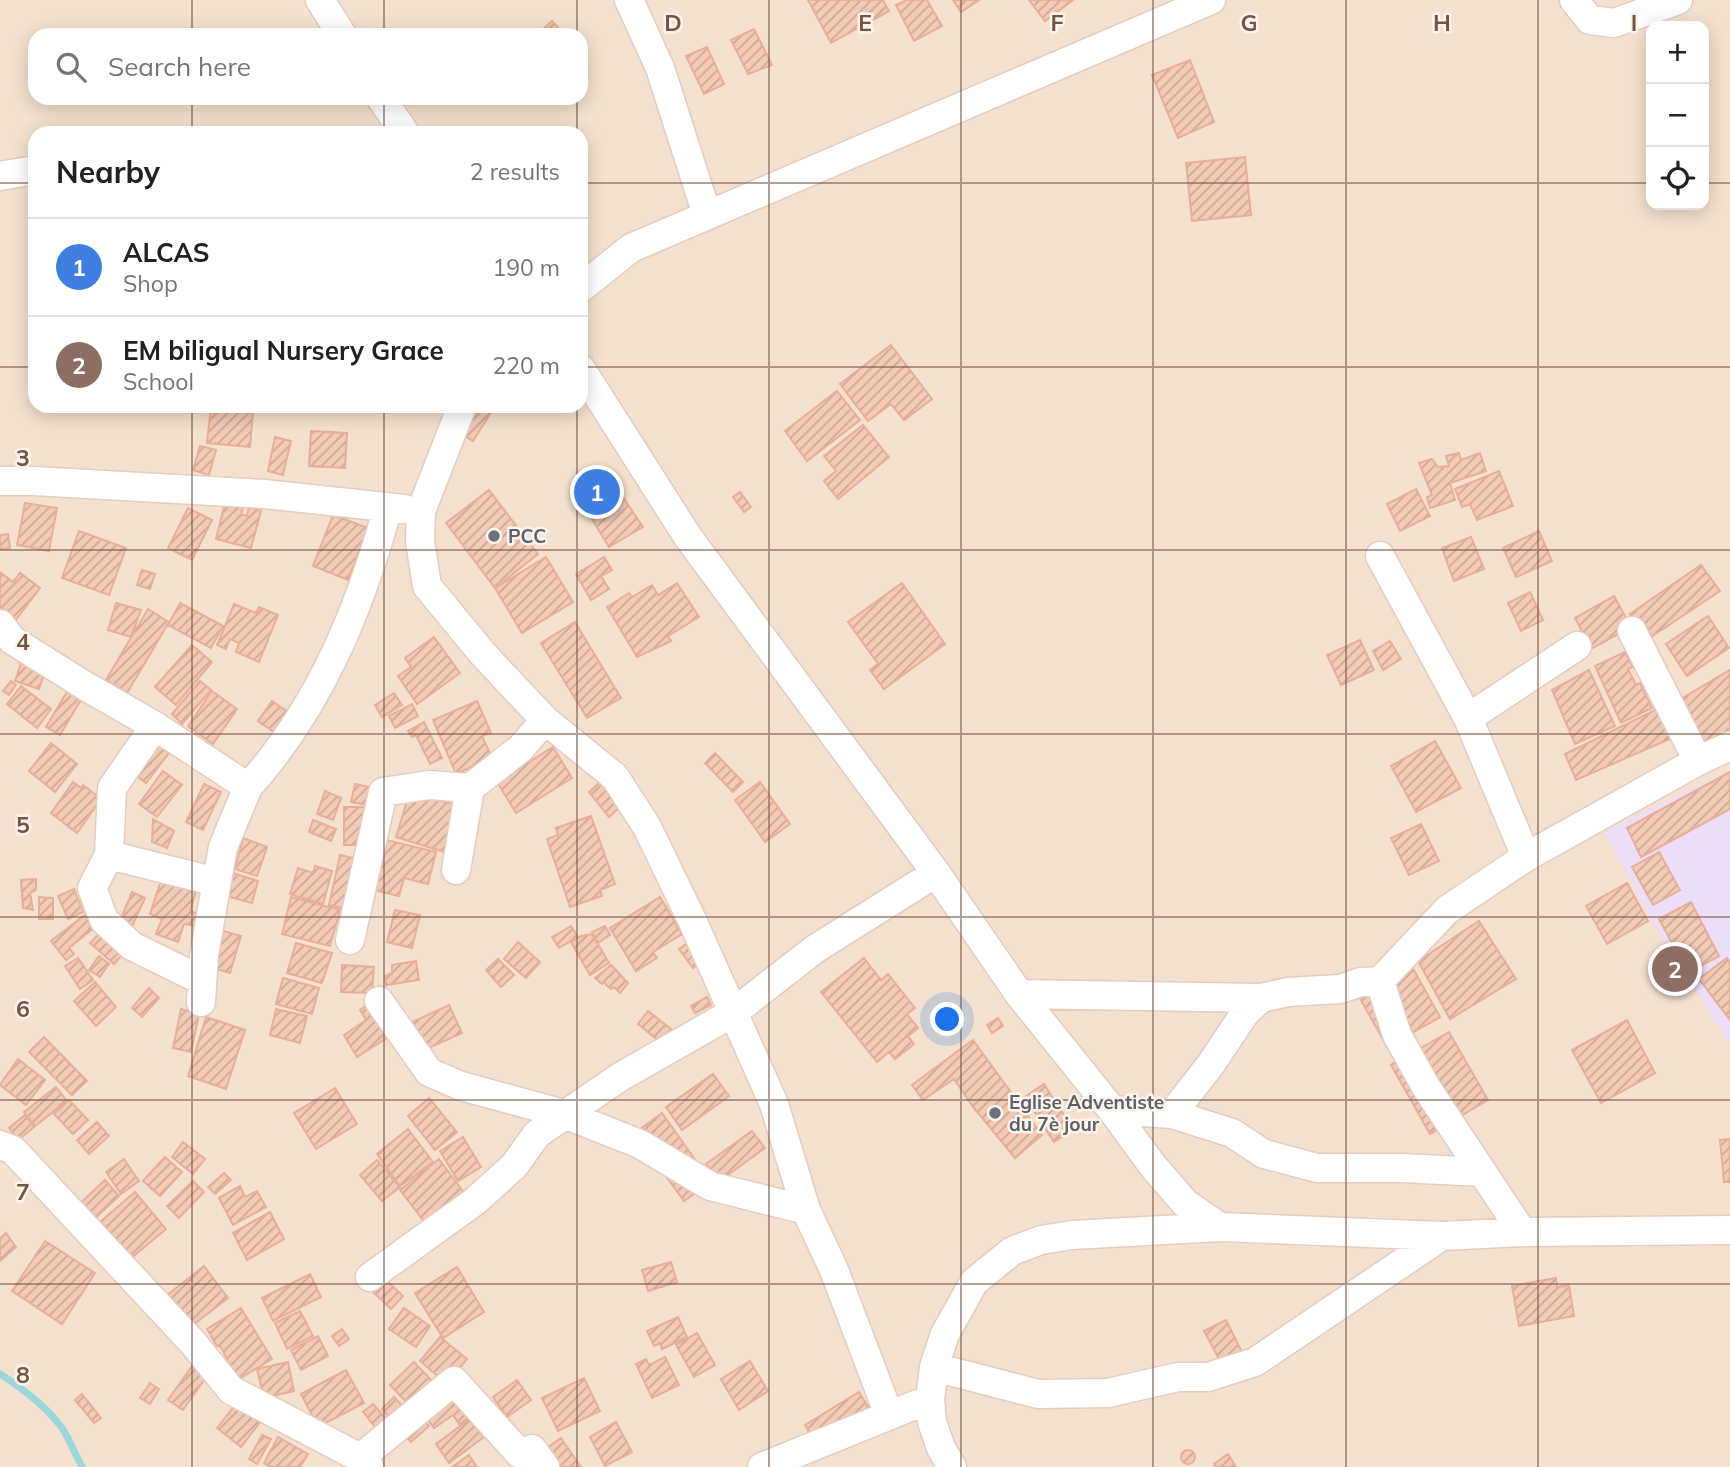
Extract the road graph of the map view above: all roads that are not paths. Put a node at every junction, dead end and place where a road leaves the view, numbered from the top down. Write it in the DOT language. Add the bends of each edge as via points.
graph roads {
  1 [pos="320,0"];
  2 [pos="628,0"];
  3 [pos="1211,0"];
  4 [pos="1574,0"];
  5 [pos="1678,0"];
  6 [pos="338,28"];
  7 [pos="386,105"];
  8 [pos="400,126"];
  9 [pos="28,171"];
  10 [pos="0,176"];
  11 [pos="707,215"];
  12 [pos="588,282"];
  13 [pos="588,380"];
  14 [pos="459,413"];
  15 [pos="0,481"];
  16 [pos="388,507"];
  17 [pos="421,511"];
  18 [pos="1380,556"];
  19 [pos="0,624"];
  20 [pos="1632,631"];
  21 [pos="1577,646"];
  22 [pos="1468,718"];
  23 [pos="545,720"];
  24 [pos="155,726"];
  25 [pos="1730,746"];
  26 [pos="1698,761"];
  27 [pos="248,787"];
  28 [pos="470,788"];
  29 [pos="109,855"];
  30 [pos="1526,857"];
  31 [pos="456,870"];
  32 [pos="936,873"];
  33 [pos="217,882"];
  34 [pos="350,940"];
  35 [pos="1380,981"];
  36 [pos="1019,994"];
  37 [pos="1261,998"];
  38 [pos="379,1001"];
  39 [pos="734,1012"];
  40 [pos="1112,1110"];
  41 [pos="564,1114"];
  42 [pos="1172,1114"];
  43 [pos="0,1145"];
  44 [pos="1482,1172"];
  45 [pos="806,1210"];
  46 [pos="1220,1227"];
  47 [pos="1730,1230"];
  48 [pos="1522,1232"];
  49 [pos="1443,1236"];
  50 [pos="370,1277"];
  51 [pos="934,1367"];
  52 [pos="930,1399"];
  53 [pos="889,1415"];
  54 [pos="364,1462"];
  55 [pos="545,1467"];
  56 [pos="762,1467"];
  57 [pos="952,1467"];
  1 -- 6 [label="street"];
  2 -- 11 [label="street" via="660,68"];
  3 -- 11 [label="street"];
  4 -- 5 [label="street" via="1590,20 1614,23"];
  7 -- 8 [label="street"];
  9 -- 10 [label="street"];
  11 -- 12 [label="street" via="631,248"];
  13 -- 32 [label="street" via="688,537"];
  14 -- 17 [label="street"];
  15 -- 16 [label="street" via="264,494"];
  16 -- 17 [label="street"];
  16 -- 27 [label="street" via="345,636 302,718"];
  17 -- 23 [label="street" via="420,541 428,586"];
  18 -- 22 [label="street"];
  19 -- 24 [label="street" via="12,640"];
  20 -- 26 [label="street"];
  21 -- 22 [label="street"];
  22 -- 30 [label="street"];
  23 -- 28 [label="street" via="521,748"];
  23 -- 39 [label="street" via="615,778 647,827"];
  24 -- 27 [label="street"];
  24 -- 29 [label="street" via="112,788"];
  25 -- 26 [label="street"];
  26 -- 30 [label="street"];
  27 -- 33 [label="street" via="223,847"];
  28 -- 31 [label="street"];
  28 -- 34 [label="street" via="429,785 383,792"];
  29 -- 33 [label="street"];
  29 -- 33 [label="street" via="92,888 104,920 132,946 201,991"];
  30 -- 35 [label="street" via="1447,910"];
  32 -- 36 [label="street"];
  32 -- 39 [label="street" via="815,949"];
  35 -- 37 [label="street"];
  35 -- 44 [label="street" via="1398,1035"];
  36 -- 37 [label="street"];
  36 -- 40 [label="street"];
  37 -- 42 [label="street" via="1245,1013"];
  38 -- 41 [label="street" via="429,1072 461,1086"];
  39 -- 41 [label="street"];
  39 -- 45 [label="street" via="774,1104"];
  40 -- 42 [label="street"];
  40 -- 46 [label="street" via="1185,1203"];
  41 -- 45 [label="street" via="640,1144 710,1186"];
  41 -- 50 [label="street" via="537,1133 514,1166 474,1202"];
  42 -- 44 [label="street" via="1231,1133 1264,1154 1317,1168"];
  43 -- 54 [label="street" via="13,1150 194,1344 231,1390"];
  44 -- 48 [label="street"];
  45 -- 53 [label="street"];
  46 -- 49 [label="street"];
  46 -- 51 [label="street" via="1072,1235 1012,1251 974,1282 944,1334"];
  47 -- 48 [label="street"];
  48 -- 49 [label="street"];
  49 -- 51 [label="street" via="1255,1362 1209,1377 1178,1377 1108,1394 1038,1394"];
  51 -- 52 [label="street"];
  52 -- 53 [label="street"];
  52 -- 57 [label="street" via="932,1422"];
  53 -- 56 [label="street"];
  54 -- 55 [label="street" via="454,1381 520,1454 532,1449"];
}
